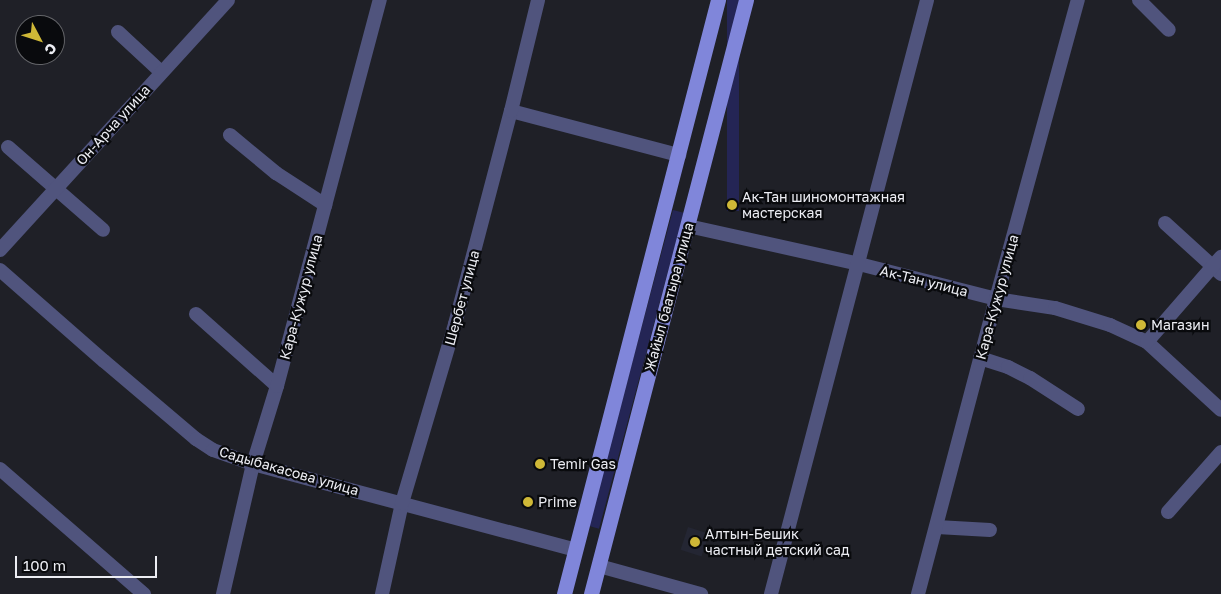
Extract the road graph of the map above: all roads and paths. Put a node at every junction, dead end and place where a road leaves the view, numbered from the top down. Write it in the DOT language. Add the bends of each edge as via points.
graph roads {
  1 [pos="228,0"];
  2 [pos="380,0"];
  3 [pos="538,0"];
  4 [pos="718,0"];
  5 [pos="746,0"];
  6 [pos="927,0"];
  7 [pos="1078,0"];
  8 [pos="1138,0"];
  9 [pos="1169,30"];
  10 [pos="118,32"];
  11 [pos="161,72"];
  12 [pos="512,111"];
  13 [pos="230,135"];
  14 [pos="8,147"];
  15 [pos="679,155"];
  16 [pos="56,188"];
  17 [pos="325,205"];
  18 [pos="1165,223"];
  19 [pos="688,226"];
  20 [pos="103,230"];
  21 [pos="0,250"];
  22 [pos="859,264"];
  23 [pos="1218,266"];
  24 [pos="0,270"];
  25 [pos="996,299"];
  26 [pos="196,314"];
  27 [pos="1147,342"];
  28 [pos="980,358"];
  29 [pos="277,386"];
  30 [pos="1078,409"];
  31 [pos="1221,410"];
  32 [pos="1221,452"];
  33 [pos="253,464"];
  34 [pos="0,469"];
  35 [pos="402,503"];
  36 [pos="1168,512"];
  37 [pos="938,526"];
  38 [pos="990,530"];
  39 [pos="576,550"];
  40 [pos="599,566"];
  41 [pos="144,594"];
  42 [pos="222,594"];
  43 [pos="382,594"];
  44 [pos="564,594"];
  45 [pos="591,594"];
  46 [pos="701,594"];
  47 [pos="771,594"];
  48 [pos="918,594"];
  1 -- 11 [label="street, Он-Арча улица"];
  2 -- 17 [label="street, Кара-Кужур улица"];
  3 -- 12 [label="street, Шербет улица"];
  4 -- 15 [label="main road, Жайыл баатыра улица"];
  5 -- 19 [label="main road, Жайыл баатыра улица"];
  6 -- 22 [label="street"];
  7 -- 25 [label="street, Кара-Кужур улица"];
  8 -- 9 [label="street"];
  10 -- 11 [label="street"];
  11 -- 16 [label="street, Он-Арча улица"];
  12 -- 15 [label="street"];
  12 -- 35 [label="street, Шербет улица" via="455,324"];
  13 -- 17 [label="street" via="276,173"];
  14 -- 16 [label="street"];
  15 -- 39 [label="main road, Жайыл баатыра улица"];
  16 -- 20 [label="street"];
  16 -- 21 [label="street, Он-Арча улица"];
  17 -- 29 [label="street, Кара-Кужур улица"];
  18 -- 23 [label="street"];
  19 -- 22 [label="street, Ак-Тан улица"];
  19 -- 40 [label="main road, Жайыл баатыра улица"];
  22 -- 25 [label="street, Ак-Тан улица"];
  22 -- 47 [label="street"];
  23 -- 27 [label="street"];
  24 -- 33 [label="street, Садыбакасова улица" via="196,438 213,450"];
  25 -- 27 [label="street, Ак-Тан улица" via="1055,308 1110,325"];
  25 -- 28 [label="street, Кара-Кужур улица"];
  26 -- 29 [label="street"];
  27 -- 31 [label="street, Ак-Тан улица"];
  28 -- 30 [label="street" via="1030,378"];
  28 -- 37 [label="street, Кара-Кужур улица"];
  29 -- 33 [label="street, Кара-Кужур улица"];
  32 -- 36 [label="street"];
  33 -- 35 [label="street, Садыбакасова улица"];
  33 -- 42 [label="street, Кара-Кужур улица"];
  34 -- 41 [label="street"];
  35 -- 39 [label="street, Садыбакасова улица"];
  35 -- 43 [label="street, Шербет улица"];
  37 -- 38 [label="street"];
  37 -- 48 [label="street, Кара-Кужур улица"];
  39 -- 40 [label="main road"];
  39 -- 44 [label="main road, Жайыл баатыра улица"];
  40 -- 45 [label="main road, Жайыл баатыра улица"];
  40 -- 46 [label="street"];
}
